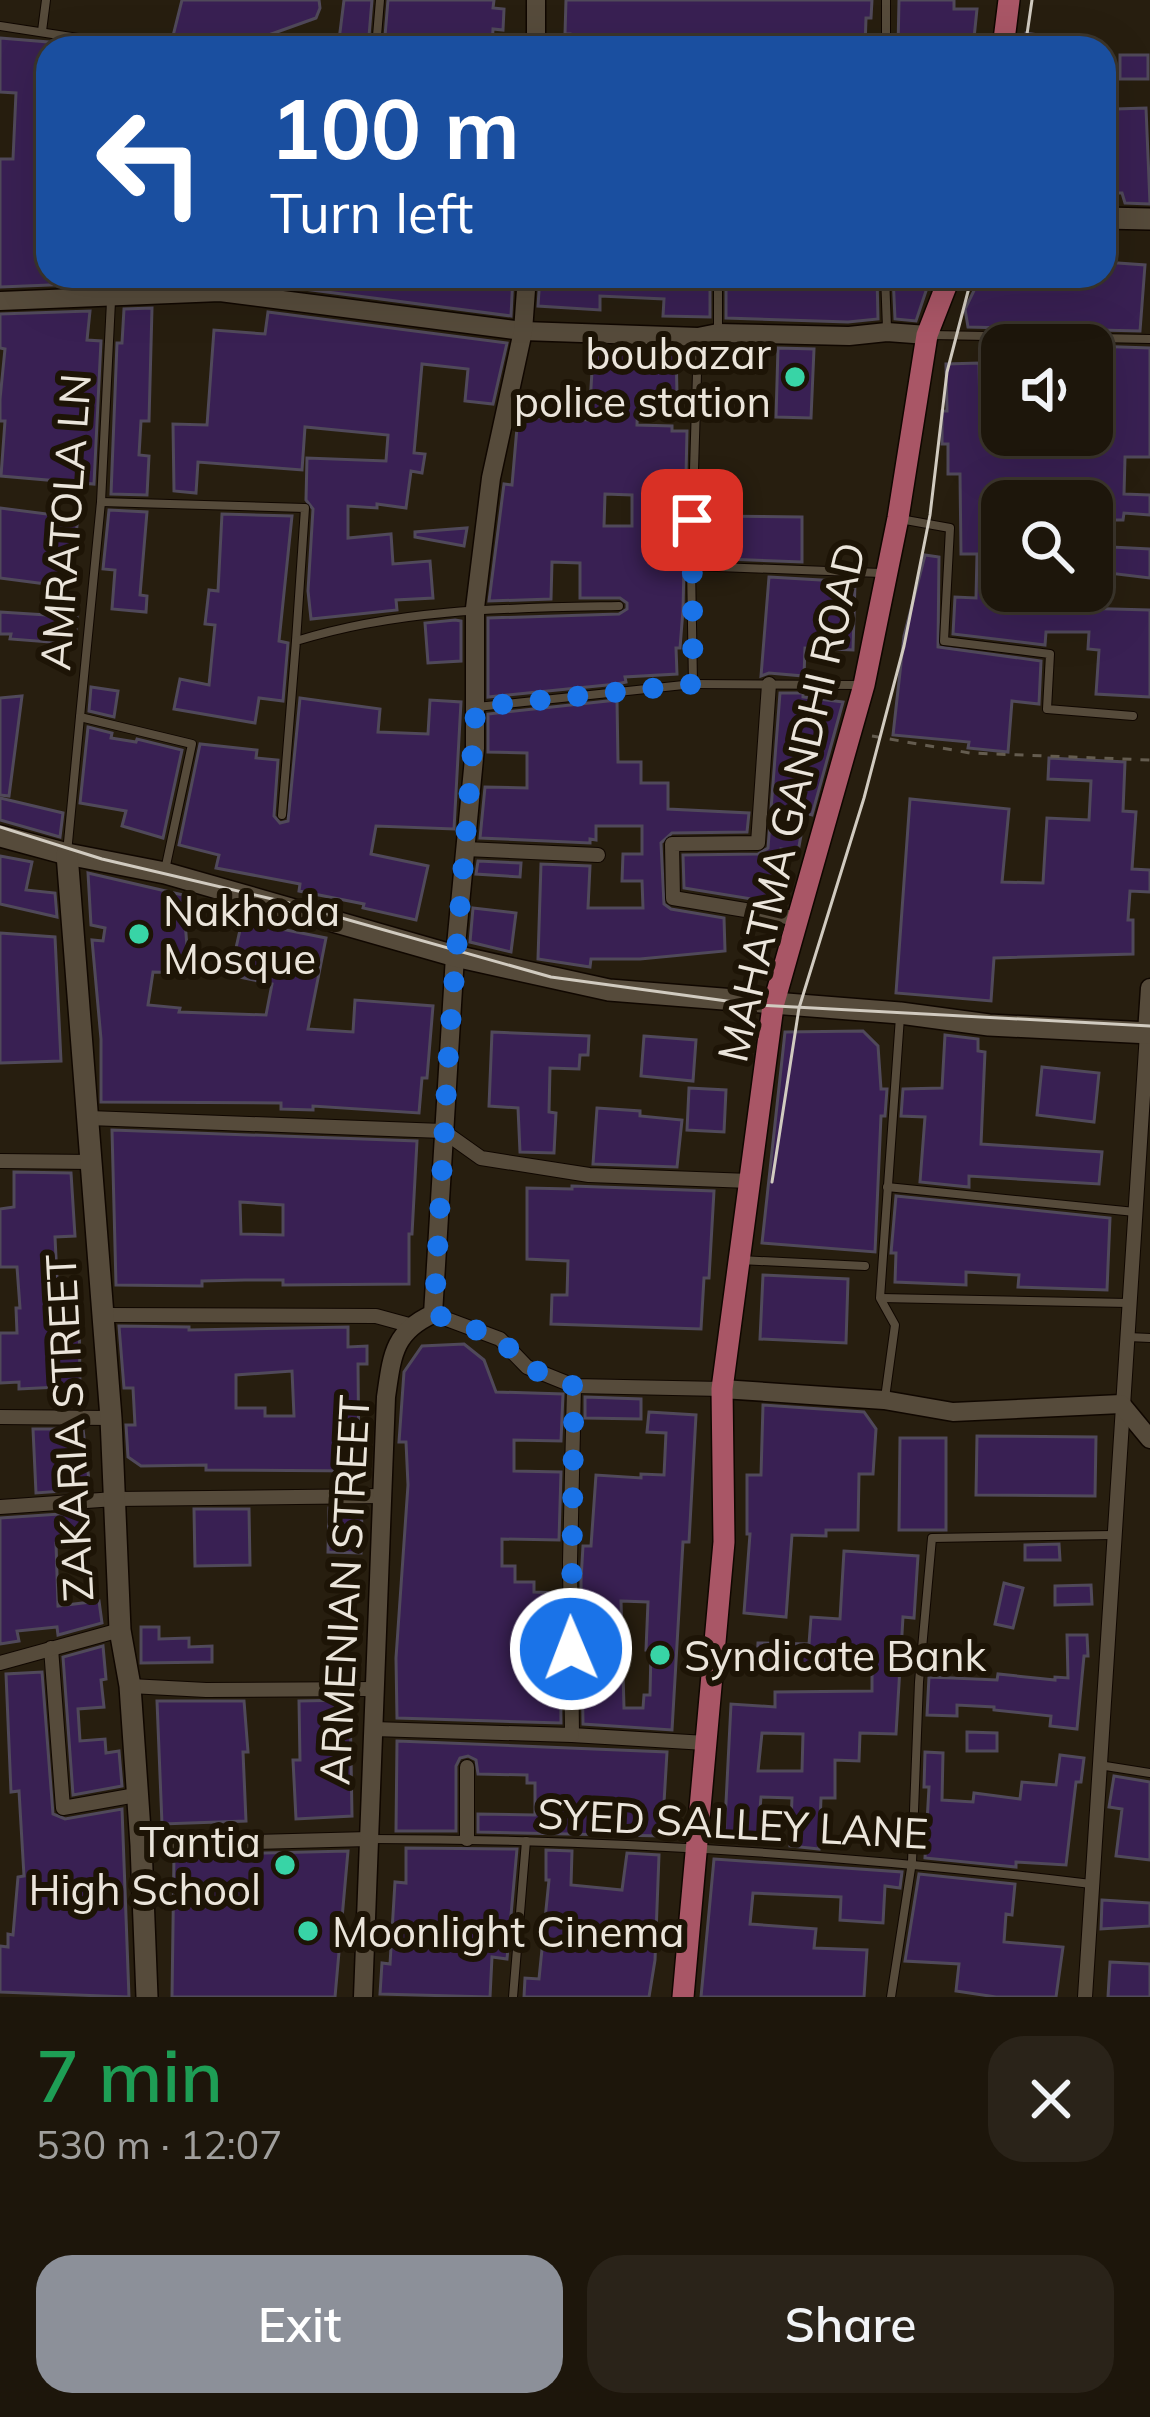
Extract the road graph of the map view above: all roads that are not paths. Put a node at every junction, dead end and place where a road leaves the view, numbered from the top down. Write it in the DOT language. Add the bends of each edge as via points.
graph roads {
  1 [pos="46,0"];
  2 [pos="380,0"];
  3 [pos="536,0"];
  4 [pos="886,0"];
  5 [pos="1010,0"];
  6 [pos="0,26"];
  7 [pos="42,32"];
  8 [pos="67,36"];
  9 [pos="377,36"];
  10 [pos="536,36"];
  11 [pos="886,36"];
  12 [pos="1005,36"];
  13 [pos="1116,218"];
  14 [pos="1150,219"];
  15 [pos="192,288"];
  16 [pos="246,288"];
  17 [pos="526,288"];
  18 [pos="716,288"];
  19 [pos="885,288"];
  20 [pos="945,288"];
  21 [pos="111,299"];
  22 [pos="0,301"];
  23 [pos="523,332"];
  24 [pos="886,332"];
  25 [pos="708,335"];
  26 [pos="926,335"];
  27 [pos="1150,339"];
  28 [pos="101,502"];
  29 [pos="898,518"];
  30 [pos="691,566"];
  31 [pos="887,573"];
  32 [pos="619,606"];
  33 [pos="475,608"];
  34 [pos="296,641"];
  35 [pos="693,684"];
  36 [pos="769,684"];
  37 [pos="864,685"];
  38 [pos="476,707"];
  39 [pos="1132,716"];
  40 [pos="80,717"];
  41 [pos="282,815"];
  42 [pos="0,836"];
  43 [pos="466,849"];
  44 [pos="67,854"];
  45 [pos="598,855"];
  46 [pos="165,873"];
  47 [pos="800,919"];
  48 [pos="455,956"];
  49 [pos="1150,988"];
  50 [pos="773,1005"];
  51 [pos="900,1012"];
  52 [pos="1149,1033"];
  53 [pos="89,1118"];
  54 [pos="443,1131"];
  55 [pos="0,1161"];
  56 [pos="92,1162"];
  57 [pos="750,1180"];
  58 [pos="887,1187"];
  59 [pos="1135,1212"];
  60 [pos="739,1260"];
  61 [pos="866,1266"];
  62 [pos="880,1298"];
  63 [pos="1128,1303"];
  64 [pos="434,1314"];
  65 [pos="103,1315"];
  66 [pos="409,1325"];
  67 [pos="1127,1337"];
  68 [pos="1150,1338"];
  69 [pos="574,1386"];
  70 [pos="722,1389"];
  71 [pos="884,1400"];
  72 [pos="1121,1404"];
  73 [pos="0,1417"];
  74 [pos="110,1418"];
  75 [pos="1150,1439"];
  76 [pos="383,1496"];
  77 [pos="115,1498"];
  78 [pos="0,1507"];
  79 [pos="1113,1535"];
  80 [pos="120,1630"];
  81 [pos="51,1648"];
  82 [pos="0,1663"];
  83 [pos="130,1686"];
  84 [pos="374,1688"];
  85 [pos="373,1729"];
  86 [pos="572,1735"];
  87 [pos="706,1743"];
  88 [pos="1097,1765"];
  89 [pos="467,1767"];
  90 [pos="1150,1773"];
  91 [pos="136,1795"];
  92 [pos="369,1839"];
  93 [pos="467,1839"];
  94 [pos="526,1840"];
  95 [pos="141,1845"];
  96 [pos="696,1846"];
  97 [pos="912,1862"];
  98 [pos="1092,1884"];
  99 [pos="147,1997"];
  100 [pos="363,1997"];
  101 [pos="513,1997"];
  102 [pos="683,1997"];
  103 [pos="892,1997"];
  104 [pos="1085,1997"];
  1 -- 7 [label="lane"];
  2 -- 9 [label="lane"];
  3 -- 10 [label="street"];
  4 -- 11 [label="lane"];
  5 -- 12 [label="main road"];
  6 -- 7 [label="lane"];
  7 -- 8 [label="lane"];
  13 -- 14 [label="main road"];
  15 -- 21 [label="street"];
  16 -- 23 [label="street"];
  17 -- 23 [label="street"];
  18 -- 25 [label="lane"];
  19 -- 24 [label="lane"];
  20 -- 26 [label="main road, MAHATMA GANDHI ROAD"];
  21 -- 22 [label="street"];
  21 -- 28 [label="lane, AMRATOLA LN"];
  23 -- 25 [label="street"];
  23 -- 33 [label="street" via="491,478"];
  24 -- 25 [label="street"];
  24 -- 26 [label="street"];
  25 -- 30 [label="lane"];
  26 -- 27 [label="lane"];
  26 -- 29 [label="main road, MAHATMA GANDHI ROAD"];
  28 -- 34 [label="lane" via="305,508"];
  28 -- 40 [label="lane, AMRATOLA LN"];
  29 -- 31 [label="main road, MAHATMA GANDHI ROAD"];
  29 -- 39 [label="lane" via="950,528 944,641 1050,654 1047,709"];
  30 -- 31 [label="lane"];
  30 -- 35 [label="lane"];
  31 -- 37 [label="main road, MAHATMA GANDHI ROAD"];
  32 -- 33 [label="lane"];
  33 -- 34 [label="lane"];
  33 -- 38 [label="street"];
  34 -- 41 [label="lane"];
  35 -- 36 [label="lane"];
  35 -- 38 [label="lane"];
  36 -- 37 [label="lane"];
  36 -- 47 [label="street" via="758,843 672,844 673,898"];
  37 -- 47 [label="main road, MAHATMA GANDHI ROAD"];
  38 -- 43 [label="street"];
  40 -- 44 [label="lane"];
  40 -- 46 [label="lane, AMRATOLA LN" via="192,744"];
  42 -- 44 [label="main road"];
  43 -- 45 [label="street"];
  43 -- 48 [label="street"];
  44 -- 46 [label="main road"];
  44 -- 53 [label="main road, ZAKARIA STREET"];
  46 -- 48 [label="main road"];
  47 -- 50 [label="main road, MAHATMA GANDHI ROAD"];
  48 -- 50 [label="main road" via="609,990"];
  48 -- 54 [label="street"];
  49 -- 52 [label="street"];
  50 -- 51 [label="main road"];
  50 -- 57 [label="main road, MAHATMA GANDHI ROAD"];
  51 -- 52 [label="main road"];
  51 -- 58 [label="lane"];
  52 -- 59 [label="street"];
  53 -- 54 [label="street"];
  53 -- 56 [label="main road, ZAKARIA STREET"];
  54 -- 57 [label="street" via="472,1154 589,1175"];
  54 -- 64 [label="street"];
  55 -- 56 [label="street"];
  56 -- 65 [label="main road, ZAKARIA STREET"];
  57 -- 60 [label="main road, MAHATMA GANDHI ROAD"];
  58 -- 59 [label="lane"];
  58 -- 62 [label="lane"];
  59 -- 63 [label="street"];
  60 -- 61 [label="lane"];
  60 -- 70 [label="main road, MAHATMA GANDHI ROAD"];
  62 -- 63 [label="lane"];
  62 -- 71 [label="lane" via="895,1324"];
  63 -- 67 [label="street"];
  64 -- 66 [label="street"];
  64 -- 69 [label="street" via="500,1339 527,1367"];
  65 -- 66 [label="street" via="376,1316"];
  65 -- 74 [label="main road, ZAKARIA STREET"];
  66 -- 76 [label="street, ARMENIAN STREET" via="393,1354 386,1397"];
  67 -- 68 [label="lane"];
  67 -- 72 [label="street"];
  69 -- 70 [label="street"];
  69 -- 86 [label="street"];
  70 -- 71 [label="street"];
  70 -- 87 [label="main road, MAHATMA GANDHI ROAD" via="724,1542"];
  71 -- 72 [label="street" via="953,1412"];
  72 -- 75 [label="street"];
  72 -- 79 [label="street"];
  73 -- 74 [label="street"];
  74 -- 77 [label="main road, ZAKARIA STREET"];
  76 -- 77 [label="street"];
  76 -- 84 [label="street, ARMENIAN STREET"];
  77 -- 78 [label="street"];
  77 -- 80 [label="main road, ZAKARIA STREET"];
  79 -- 88 [label="street"];
  79 -- 97 [label="lane" via="932,1538"];
  80 -- 81 [label="street"];
  80 -- 83 [label="main road, ZAKARIA STREET"];
  81 -- 82 [label="street"];
  81 -- 91 [label="street" via="63,1808"];
  83 -- 84 [label="street"];
  83 -- 91 [label="main road, ZAKARIA STREET"];
  84 -- 85 [label="street, ARMENIAN STREET"];
  85 -- 86 [label="street"];
  85 -- 92 [label="street, ARMENIAN STREET"];
  86 -- 87 [label="street"];
  87 -- 96 [label="main road, MAHATMA GANDHI ROAD"];
  88 -- 90 [label="lane"];
  88 -- 98 [label="street"];
  89 -- 93 [label="street"];
  91 -- 95 [label="main road, ZAKARIA STREET"];
  92 -- 93 [label="lane, SYED SALLEY LANE"];
  92 -- 95 [label="street"];
  92 -- 100 [label="street, ARMENIAN STREET"];
  93 -- 94 [label="lane, SYED SALLEY LANE"];
  94 -- 96 [label="lane, SYED SALLEY LANE"];
  94 -- 101 [label="lane"];
  95 -- 99 [label="main road, ZAKARIA STREET"];
  96 -- 97 [label="lane, SYED SALLEY LANE"];
  96 -- 102 [label="main road, MAHATMA GANDHI ROAD"];
  97 -- 98 [label="lane, SYED SALLEY LANE"];
  97 -- 103 [label="lane"];
  98 -- 104 [label="street"];
}
